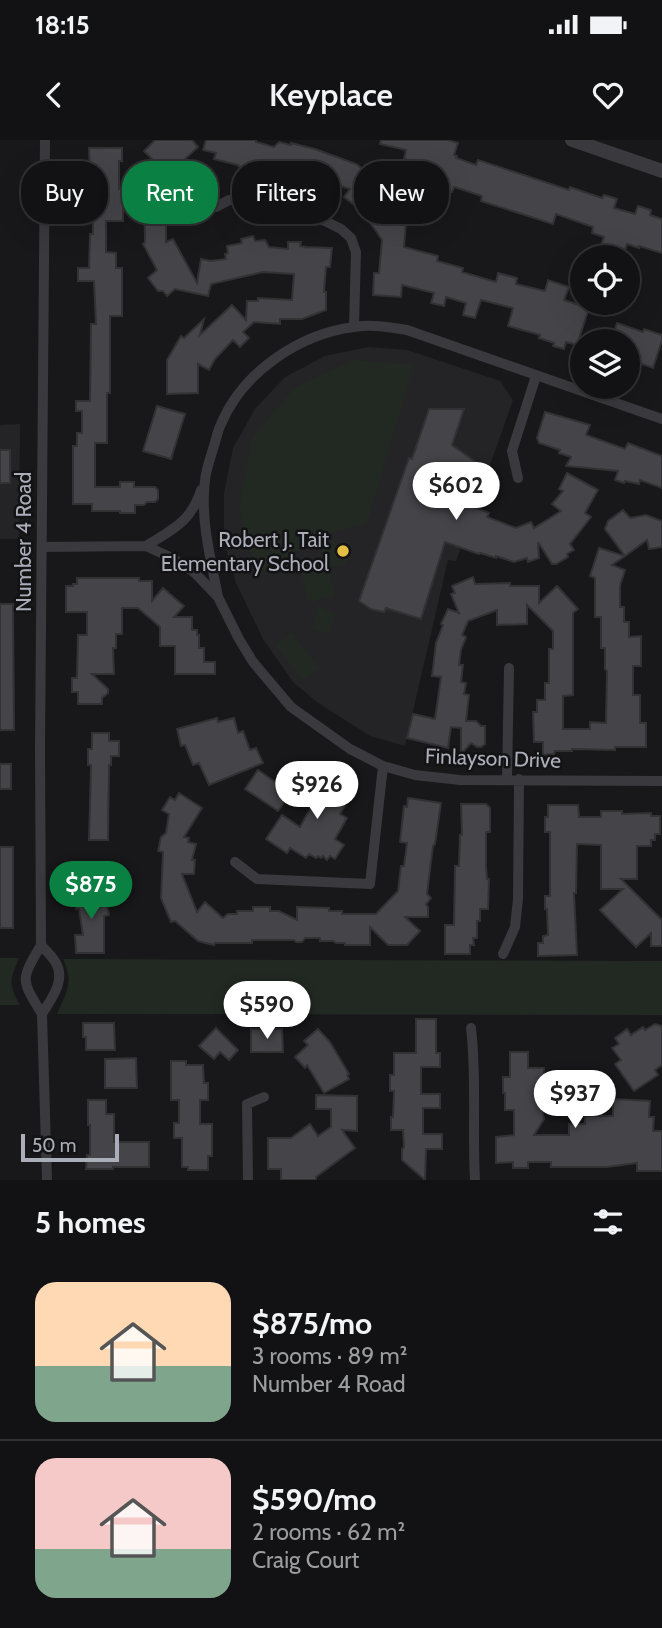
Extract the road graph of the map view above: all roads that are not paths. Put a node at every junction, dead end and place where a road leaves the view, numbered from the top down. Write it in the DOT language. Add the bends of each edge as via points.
graph roads {
  1 [pos="45,140"];
  2 [pos="572,140"];
  3 [pos="662,171"];
  4 [pos="218,206"];
  5 [pos="354,327"];
  6 [pos="536,376"];
  7 [pos="662,419"];
  8 [pos="205,478"];
  9 [pos="518,478"];
  10 [pos="146,546"];
  11 [pos="42,547"];
  12 [pos="218,597"];
  13 [pos="509,668"];
  14 [pos="383,766"];
  15 [pos="513,779"];
  16 [pos="662,780"];
  17 [pos="235,862"];
  18 [pos="41,945"];
  19 [pos="503,954"];
  20 [pos="42,1014"];
  21 [pos="471,1028"];
  22 [pos="264,1097"];
  23 [pos="47,1180"];
  24 [pos="248,1180"];
  25 [pos="475,1180"];
  1 -- 11 [label="street, Number 4 Road"];
  2 -- 3 [label="street"];
  4 -- 5 [label="street" via="229,200 250,200 341,229 356,252"];
  5 -- 6 [label="street" via="407,330"];
  5 -- 8 [label="street" via="309,339 260,372 221,424"];
  6 -- 7 [label="street"];
  6 -- 9 [label="street" via="512,452"];
  8 -- 10 [label="street" via="188,518"];
  8 -- 12 [label="street" via="207,542"];
  10 -- 11 [label="street, Finlayson Drive"];
  10 -- 12 [label="street, Finlayson Drive" via="194,572"];
  11 -- 18 [label="street, Number 4 Road"];
  12 -- 14 [label="street, Finlayson Drive" via="253,662 291,707 350,750"];
  13 -- 15 [label="street"];
  14 -- 15 [label="street, Finlayson Drive" via="426,777"];
  14 -- 17 [label="street" via="370,884 257,879"];
  15 -- 16 [label="street, Finlayson Drive"];
  15 -- 19 [label="street" via="519,900"];
  18 -- 20 [label="street, Number 4 Road" via="24,979"];
  18 -- 20 [label="street, Number 4 Road" via="59,971 58,987"];
  20 -- 23 [label="street, Number 4 Road"];
  21 -- 25 [label="street"];
  22 -- 24 [label="street" via="247,1104"];
}
